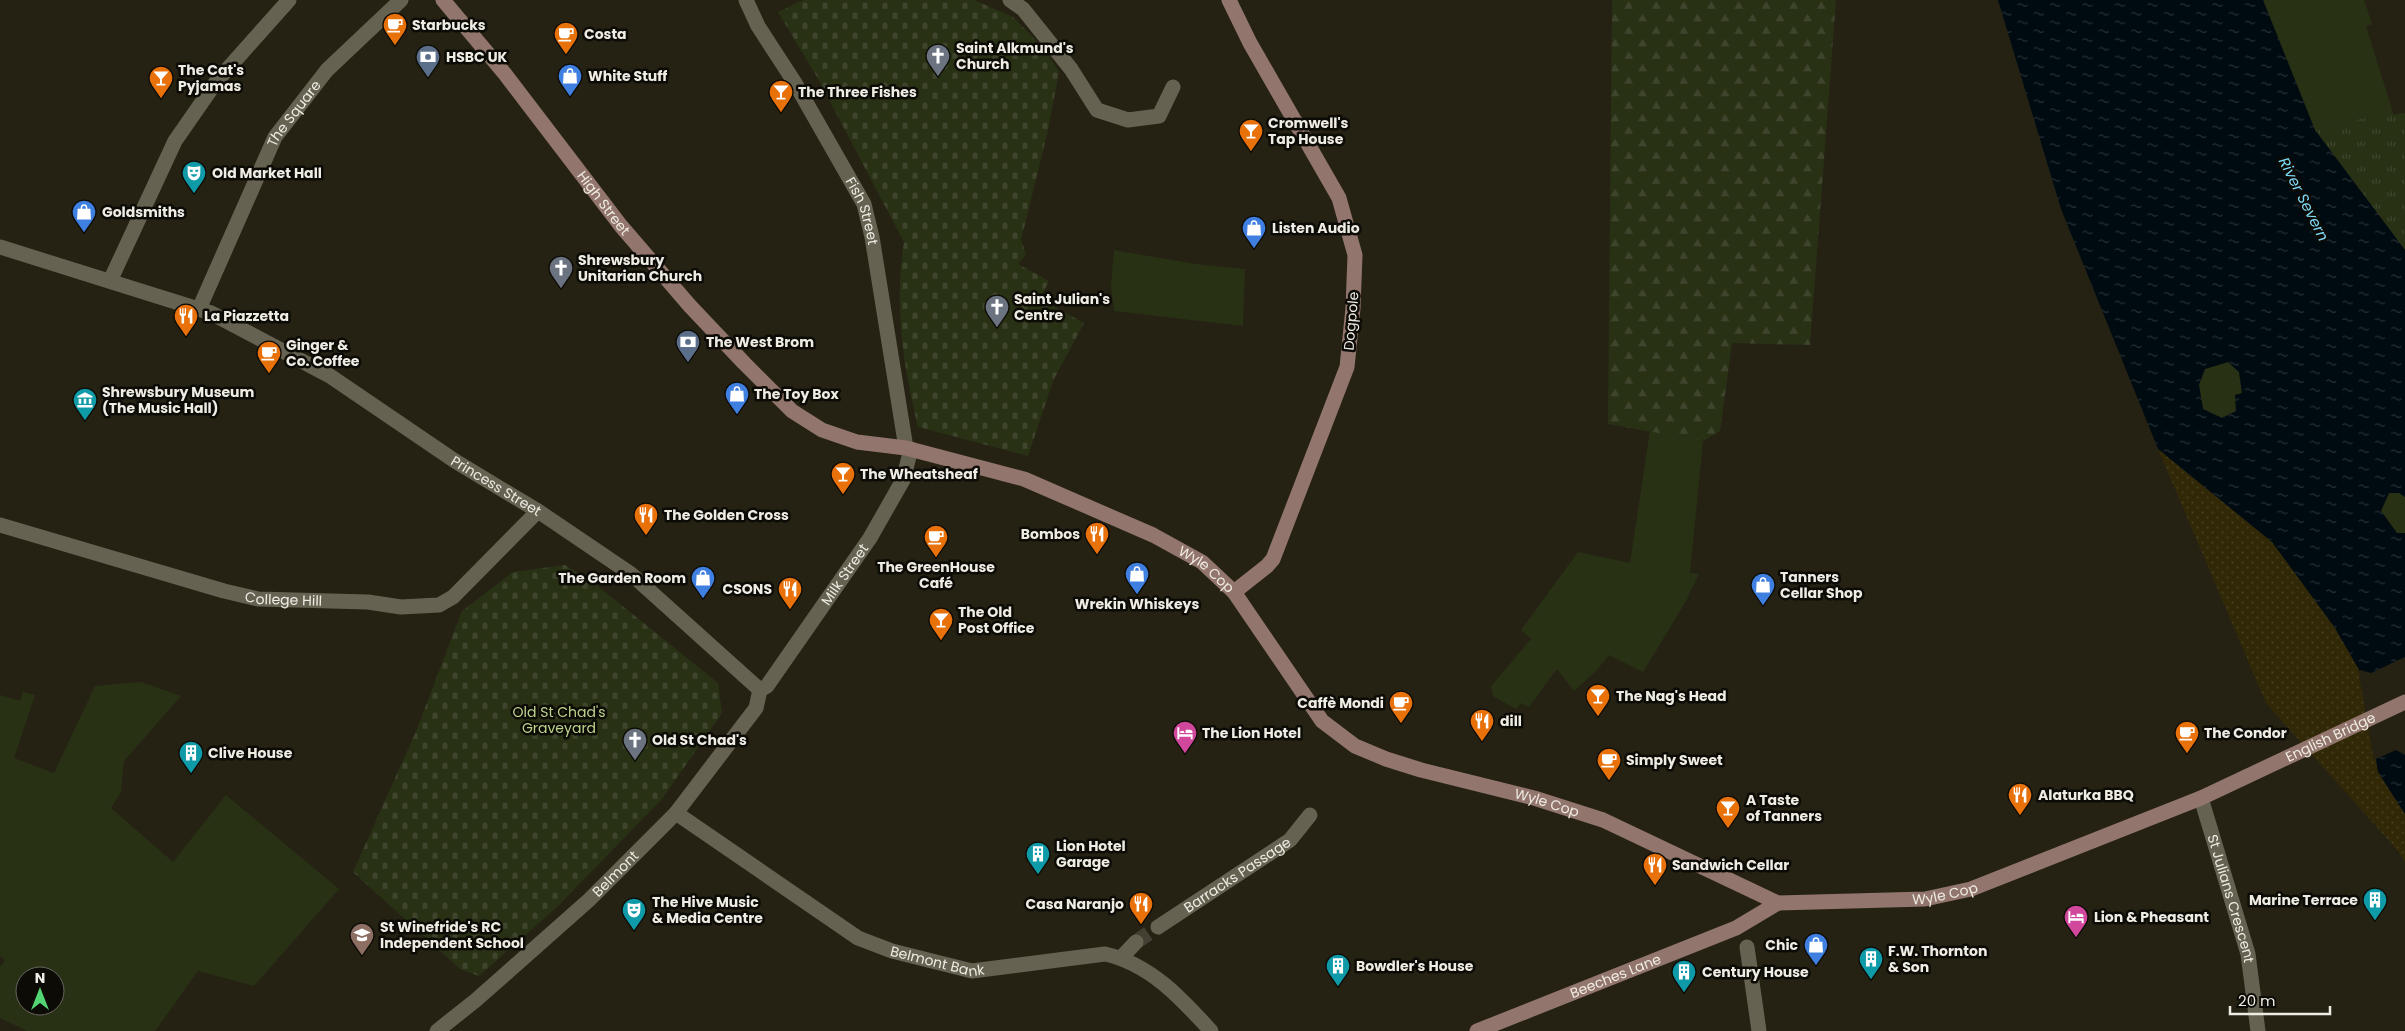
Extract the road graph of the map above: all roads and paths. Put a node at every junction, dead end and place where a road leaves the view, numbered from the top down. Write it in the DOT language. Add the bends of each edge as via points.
graph roads {
  1 [pos="289,0"];
  2 [pos="401,0"];
  3 [pos="443,0"];
  4 [pos="746,0"];
  5 [pos="1010,0"];
  6 [pos="1229,0"];
  7 [pos="1173,87"];
  8 [pos="0,247"];
  9 [pos="110,281"];
  10 [pos="205,311"];
  11 [pos="909,449"];
  12 [pos="538,511"];
  13 [pos="0,525"];
  14 [pos="1234,592"];
  15 [pos="760,690"];
  16 [pos="2405,702"];
  17 [pos="2256,771"];
  18 [pos="2201,798"];
  19 [pos="676,813"];
  20 [pos="1310,814"];
  21 [pos="1778,903"];
  22 [pos="1158,927"];
  23 [pos="1136,942"];
  24 [pos="1748,947"];
  25 [pos="1121,958"];
  26 [pos="437,1031"];
  27 [pos="1210,1031"];
  28 [pos="1478,1031"];
  29 [pos="1759,1031"];
  30 [pos="2258,1031"];
  1 -- 9 [label="street" via="216,82 175,141"];
  2 -- 10 [label="street, The Square" via="327,70 275,138"];
  3 -- 11 [label="street, High Street" via="505,74 621,226 690,306 785,404 822,430 857,442"];
  4 -- 11 [label="street, Fish Street" via="758,26 795,83 864,204"];
  5 -- 7 [label="street" via="1024,9 1097,110 1128,120 1158,116"];
  6 -- 14 [label="street, Dogpole" via="1250,43 1339,198 1355,255 1347,367 1273,559"];
  8 -- 9 [label="street"];
  9 -- 10 [label="street"];
  10 -- 12 [label="street, Princess Street" via="330,376 455,461"];
  11 -- 14 [label="street, Wyle Cop" via="1024,479 1146,532 1202,562"];
  11 -- 15 [label="street, Milk Street" via="903,480 870,538 767,686"];
  12 -- 13 [label="street, College Hill" via="453,597 438,605 401,606 258,599"];
  12 -- 15 [label="street, Princess Street" via="631,574"];
  14 -- 21 [label="street, Wyle Cop" via="1322,721 1355,746 1421,770 1534,798 1603,820"];
  15 -- 19 [label="street, Belmont" via="756,708"];
  16 -- 17 [label="street, English Bridge"];
  17 -- 18 [label="street, Wyle Cop"];
  18 -- 21 [label="street, Wyle Cop" via="1971,889 1925,899"];
  18 -- 30 [label="street, St Julians Crescent" via="2248,954"];
  19 -- 25 [label="street, Belmont Bank" via="858,938 892,951 972,971 1105,954"];
  19 -- 26 [label="street, Belmont" via="589,900"];
  20 -- 22 [label="street, Barracks Passage" via="1290,840"];
  21 -- 28 [label="street, Beeches Lane" via="1736,928"];
  23 -- 25 [label="street"];
  24 -- 29 [label="street"];
  25 -- 27 [label="street, Belmont Bank" via="1169,986"];
}
